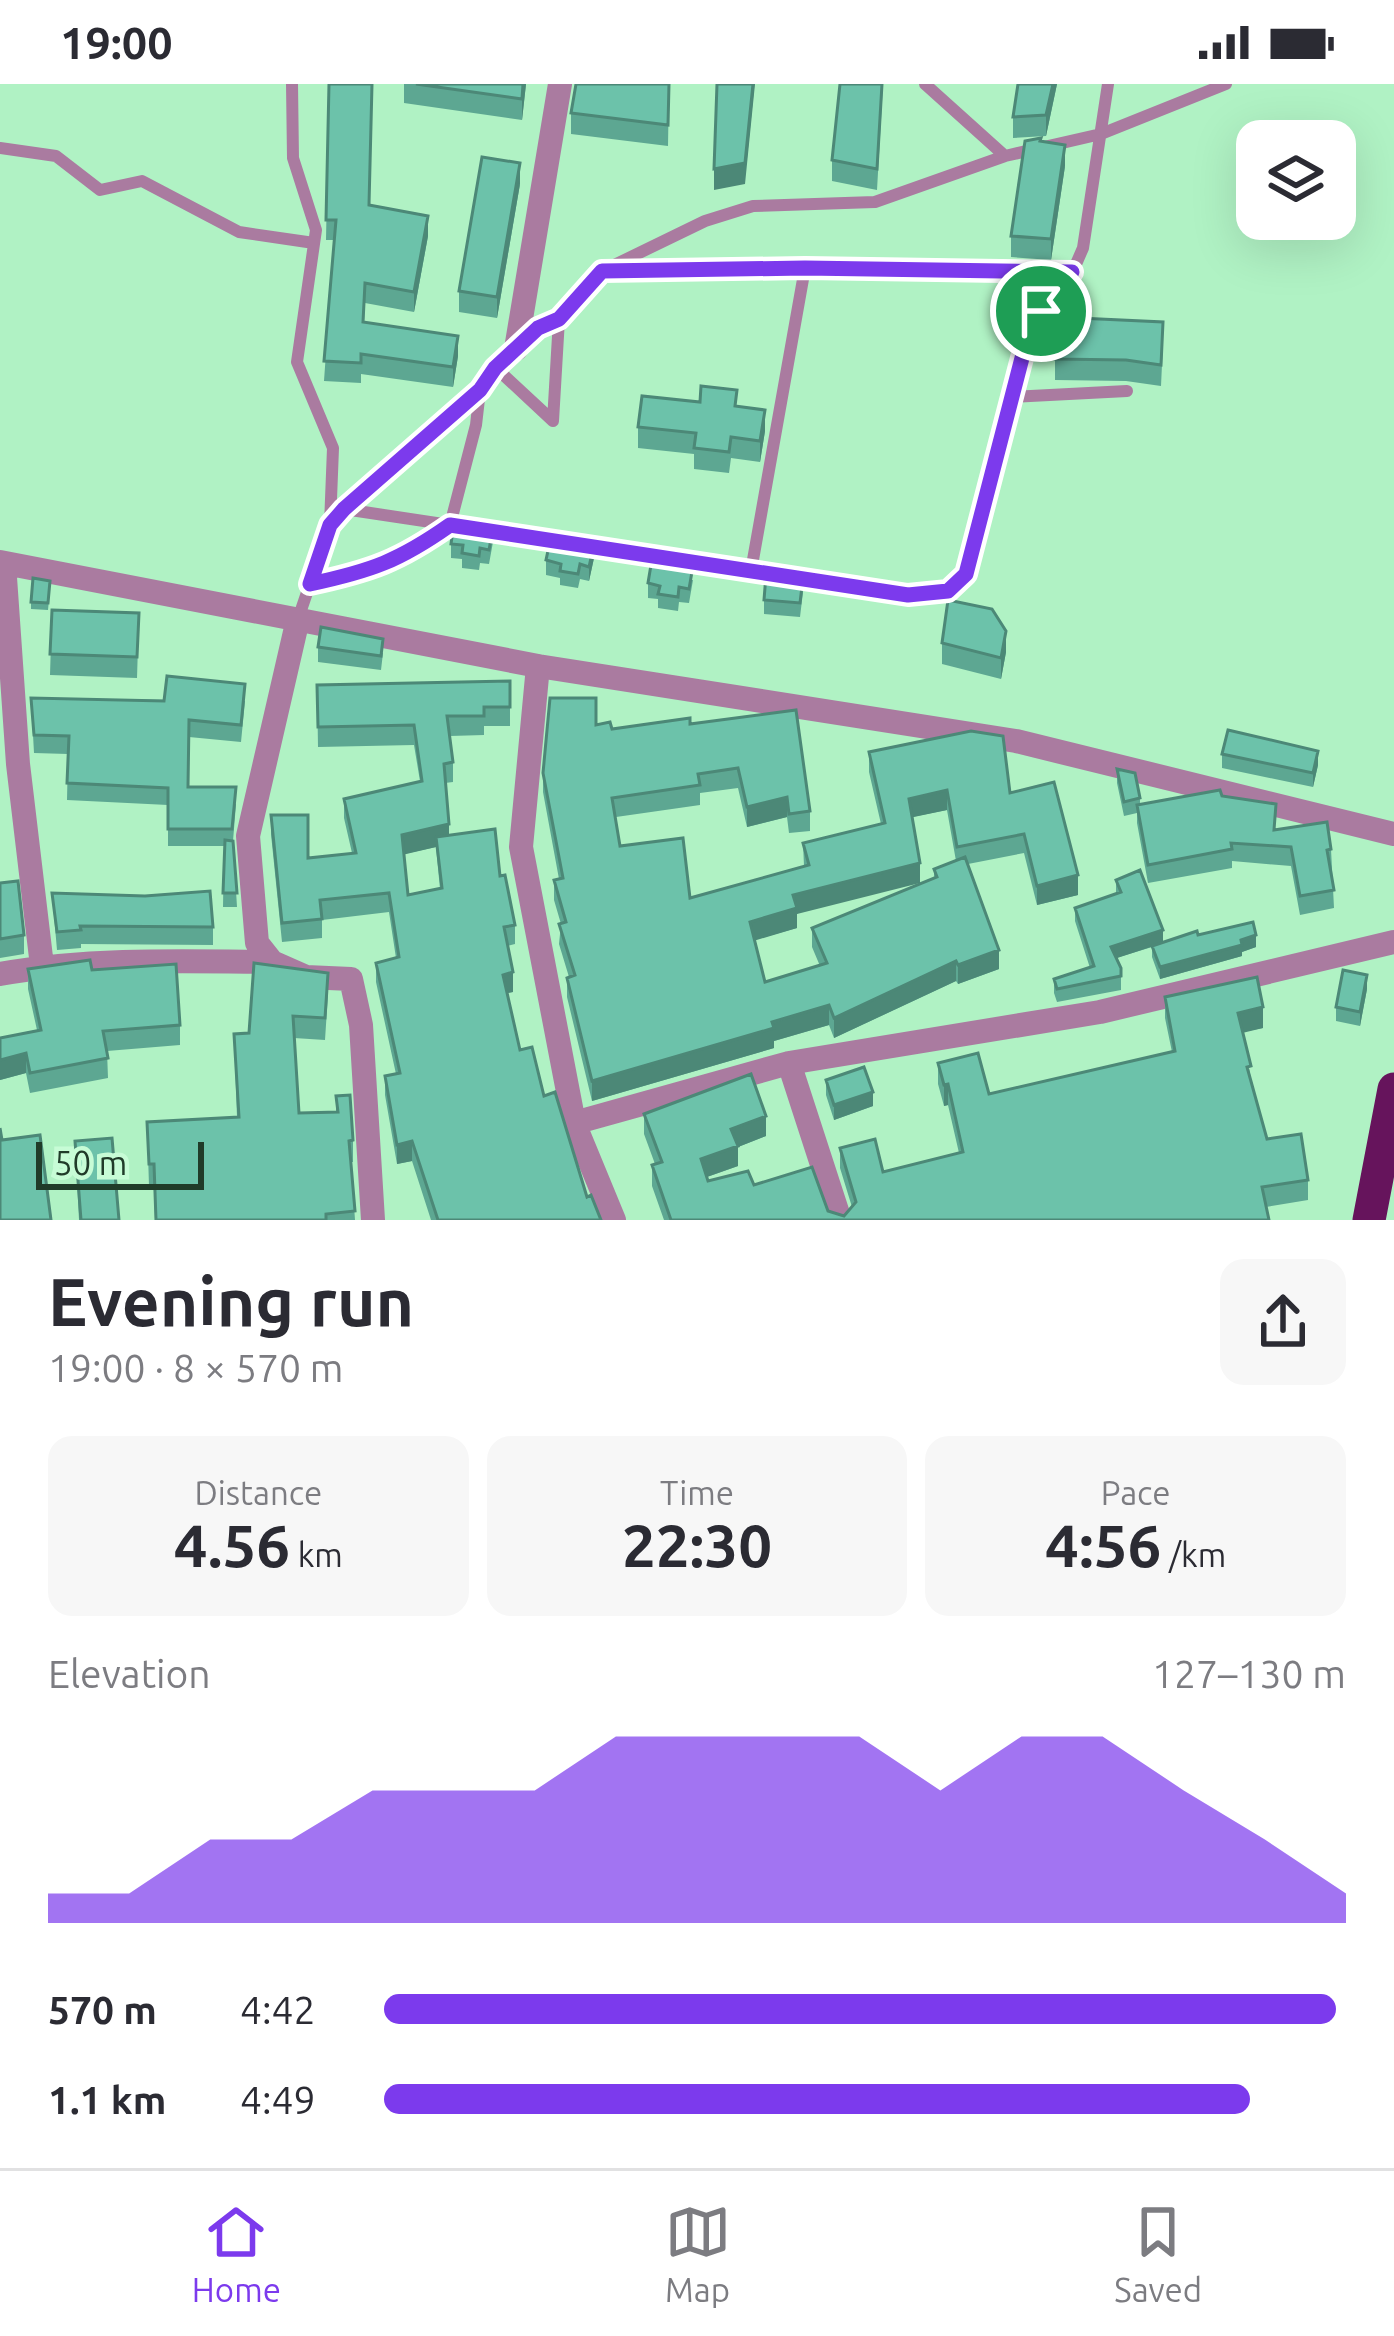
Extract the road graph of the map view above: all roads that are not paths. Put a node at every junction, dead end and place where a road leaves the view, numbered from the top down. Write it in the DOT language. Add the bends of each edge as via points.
graph roads {
  1 [pos="292,84"];
  2 [pos="560,84"];
  3 [pos="925,84"];
  4 [pos="1108,84"];
  5 [pos="1226,84"];
  6 [pos="1101,134"];
  7 [pos="0,148"];
  8 [pos="1004,156"];
  9 [pos="314,243"];
  10 [pos="805,268"];
  11 [pos="602,271"];
  12 [pos="1072,272"];
  13 [pos="559,319"];
  14 [pos="516,349"];
  15 [pos="495,368"];
  16 [pos="480,390"];
  17 [pos="1127,392"];
  18 [pos="1012,397"];
  19 [pos="344,509"];
  20 [pos="330,525"];
  21 [pos="450,525"];
  22 [pos="2,562"];
  23 [pos="751,571"];
  24 [pos="310,584"];
  25 [pos="298,619"];
  26 [pos="538,666"];
  27 [pos="1394,834"];
  28 [pos="1394,942"];
  29 [pos="272,962"];
  30 [pos="42,966"];
  31 [pos="0,974"];
  32 [pos="789,1063"];
  33 [pos="1394,1090"];
  34 [pos="574,1123"];
  35 [pos="1394,1208"];
  36 [pos="373,1220"];
  37 [pos="614,1220"];
  38 [pos="840,1220"];
  39 [pos="1369,1220"];
  40 [pos="1392,1220"];
  1 -- 9 [label="lane" via="293,158"];
  2 -- 14 [label="street"];
  3 -- 8 [label="lane"];
  4 -- 6 [label="lane"];
  5 -- 6 [label="lane"];
  6 -- 8 [label="lane"];
  6 -- 12 [label="lane"];
  7 -- 9 [label="lane" via="56,156 100,190 142,181 238,232"];
  8 -- 11 [label="lane" via="875,202 753,206"];
  9 -- 20 [label="lane" via="297,362 333,448"];
  10 -- 11 [label="lane"];
  10 -- 12 [label="lane"];
  10 -- 23 [label="lane"];
  11 -- 13 [label="lane"];
  12 -- 18 [label="lane" via="1029,331"];
  13 -- 14 [label="lane"];
  13 -- 15 [label="lane" via="553,421"];
  14 -- 15 [label="lane"];
  15 -- 16 [label="lane"];
  16 -- 19 [label="lane"];
  16 -- 21 [label="lane"];
  17 -- 18 [label="lane"];
  18 -- 23 [label="lane" via="966,574 948,591 908,595"];
  19 -- 20 [label="lane"];
  19 -- 21 [label="lane"];
  20 -- 24 [label="lane"];
  21 -- 23 [label="lane"];
  21 -- 24 [label="lane" via="406,556"];
  22 -- 25 [label="street"];
  22 -- 30 [label="street"];
  24 -- 25 [label="lane"];
  25 -- 26 [label="street"];
  25 -- 29 [label="street" via="248,836 257,943"];
  26 -- 27 [label="street" via="1016,740"];
  26 -- 34 [label="street" via="520,847"];
  28 -- 32 [label="street" via="1100,1012"];
  29 -- 30 [label="street"];
  29 -- 36 [label="street" via="306,977 351,979"];
  30 -- 31 [label="street"];
  32 -- 34 [label="street"];
  32 -- 38 [label="street"];
  33 -- 39 [label="highway"];
  34 -- 37 [label="street"];
  35 -- 40 [label="highway"];
}
